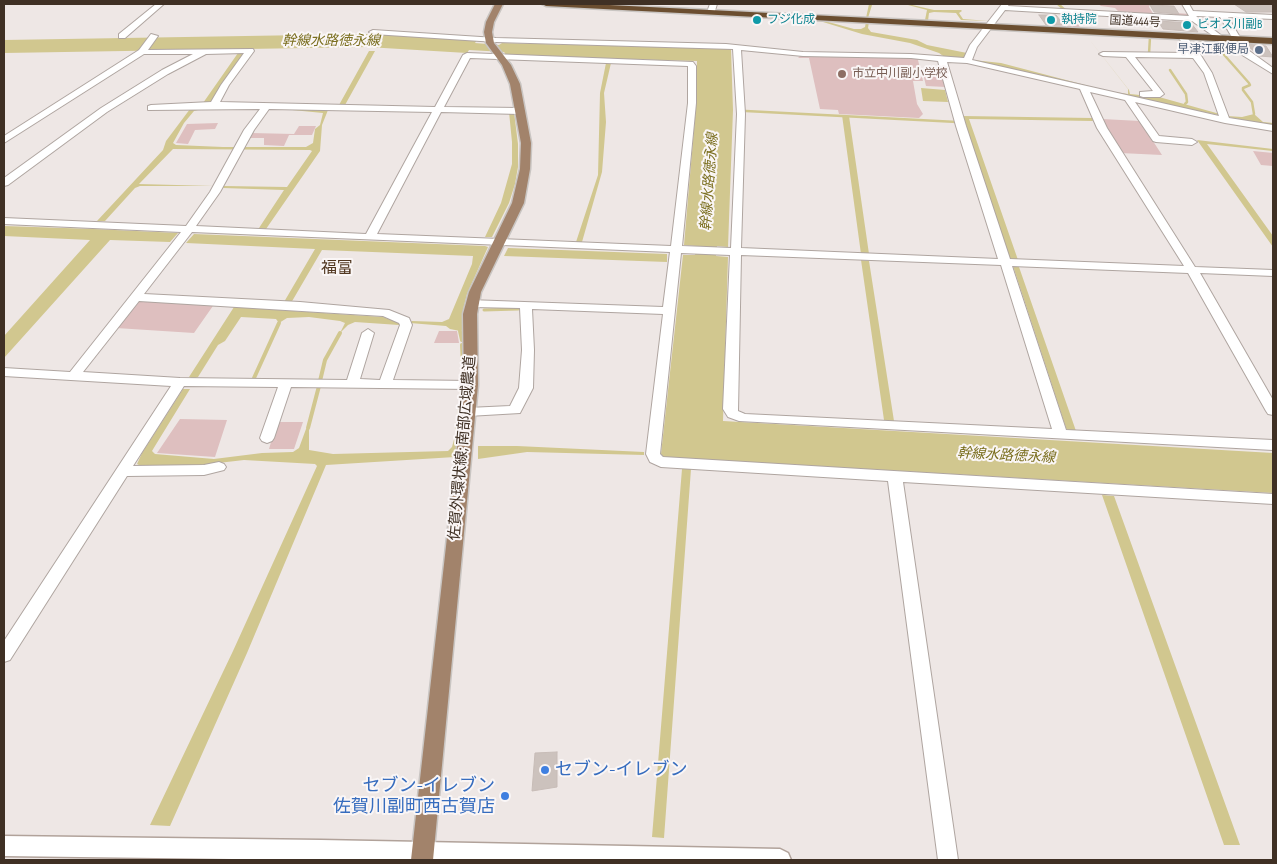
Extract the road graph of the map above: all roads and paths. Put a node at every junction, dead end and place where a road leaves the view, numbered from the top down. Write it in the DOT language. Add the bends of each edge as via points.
graph roads {
  1 [pos="160,4"];
  2 [pos="499,4"];
  3 [pos="546,4"];
  4 [pos="1040,4"];
  5 [pos="1186,4"];
  6 [pos="1005,6"];
  7 [pos="712,8"];
  8 [pos="1045,11"];
  9 [pos="1222,15"];
  10 [pos="1193,16"];
  11 [pos="1273,17"];
  12 [pos="987,26"];
  13 [pos="373,32"];
  14 [pos="1182,37"];
  15 [pos="1223,39"];
  16 [pos="1237,39"];
  17 [pos="1273,41"];
  18 [pos="144,42"];
  19 [pos="737,47"];
  20 [pos="494,48"];
  21 [pos="205,51"];
  22 [pos="1103,54"];
  23 [pos="1128,54"];
  24 [pos="1198,56"];
  25 [pos="942,59"];
  26 [pos="967,61"];
  27 [pos="1273,72"];
  28 [pos="1084,88"];
  29 [pos="1135,96"];
  30 [pos="214,105"];
  31 [pos="151,108"];
  32 [pos="264,108"];
  33 [pos="437,110"];
  34 [pos="519,111"];
  35 [pos="1224,117"];
  36 [pos="1273,128"];
  37 [pos="4,140"];
  38 [pos="1192,142"];
  39 [pos="4,183"];
  40 [pos="4,221"];
  41 [pos="189,229"];
  42 [pos="370,236"];
  43 [pos="499,242"];
  44 [pos="676,249"];
  45 [pos="736,252"];
  46 [pos="1006,262"];
  47 [pos="1192,270"];
  48 [pos="1273,273"];
  49 [pos="136,296"];
  50 [pos="473,303"];
  51 [pos="526,306"];
  52 [pos="670,311"];
  53 [pos="368,333"];
  54 [pos="4,372"];
  55 [pos="74,375"];
  56 [pos="180,382"];
  57 [pos="286,383"];
  58 [pos="357,384"];
  59 [pos="385,384"];
  60 [pos="471,386"];
  61 [pos="1273,411"];
  62 [pos="468,412"];
  63 [pos="1061,434"];
  64 [pos="267,438"];
  65 [pos="1273,446"];
  66 [pos="218,467"];
  67 [pos="123,471"];
  68 [pos="895,477"];
  69 [pos="1273,499"];
  70 [pos="4,655"];
  71 [pos="4,846"];
  72 [pos="423,857"];
  73 [pos="780,860"];
  74 [pos="948,860"];
  1 -- 18 [label="street" via="122,36"];
  2 -- 20 [label="main road" via="488,32"];
  3 -- 7 [label="highway, 国道444号"];
  4 -- 8 [label="street"];
  5 -- 10 [label="street"];
  6 -- 8 [label="street"];
  6 -- 12 [label="street"];
  7 -- 12 [label="highway, 国道444号"];
  8 -- 10 [label="street"];
  9 -- 10 [label="street"];
  9 -- 11 [label="street"];
  9 -- 16 [label="street"];
  10 -- 15 [label="street"];
  12 -- 14 [label="highway, 国道444号"];
  12 -- 26 [label="street"];
  13 -- 20 [label="street"];
  14 -- 15 [label="highway, 国道444号"];
  14 -- 24 [label="street"];
  15 -- 16 [label="highway, 国道444号"];
  15 -- 27 [label="street"];
  16 -- 17 [label="highway, 国道444号"];
  18 -- 21 [label="street"];
  18 -- 37 [label="street"];
  19 -- 20 [label="street"];
  19 -- 25 [label="street" via="803,54"];
  19 -- 45 [label="street" via="741,114"];
  20 -- 33 [label="street" via="466,55"];
  20 -- 34 [label="main road, 佐賀外環状線; 南部広域農道" via="515,84"];
  20 -- 44 [label="street" via="692,66 692,103"];
  21 -- 30 [label="street" via="250,51"];
  21 -- 39 [label="street" via="164,72 104,110"];
  22 -- 23 [label="street"];
  23 -- 24 [label="street"];
  23 -- 29 [label="street" via="1160,94"];
  24 -- 35 [label="street" via="1208,73"];
  25 -- 26 [label="street"];
  25 -- 46 [label="street"];
  26 -- 28 [label="street"];
  28 -- 29 [label="street"];
  28 -- 47 [label="street" via="1102,128"];
  29 -- 35 [label="street"];
  29 -- 38 [label="street" via="1156,139"];
  30 -- 31 [label="street"];
  30 -- 32 [label="street"];
  32 -- 33 [label="street"];
  32 -- 41 [label="street" via="220,186"];
  33 -- 34 [label="street"];
  33 -- 42 [label="street"];
  34 -- 43 [label="main road, 佐賀外環状線; 南部広域農道" via="526,144 524,178 518,203"];
  35 -- 36 [label="street"];
  40 -- 41 [label="street"];
  41 -- 42 [label="street"];
  41 -- 49 [label="street"];
  42 -- 43 [label="street"];
  43 -- 44 [label="street"];
  43 -- 50 [label="main road, 佐賀外環状線; 南部広域農道"];
  44 -- 45 [label="street"];
  44 -- 52 [label="street"];
  45 -- 46 [label="street"];
  45 -- 63 [label="street" via="730,409 733,414 744,418"];
  46 -- 47 [label="street"];
  46 -- 63 [label="street"];
  47 -- 48 [label="street"];
  47 -- 61 [label="street"];
  49 -- 55 [label="street"];
  49 -- 59 [label="street" via="385,313 405,321 406,325"];
  50 -- 51 [label="street"];
  50 -- 60 [label="main road, 佐賀外環状線; 南部広域農道" via="470,314"];
  51 -- 52 [label="street"];
  51 -- 62 [label="street" via="526,388 515,410"];
  52 -- 68 [label="street" via="655,459 661,462"];
  53 -- 58 [label="street" via="353,380"];
  54 -- 55 [label="street"];
  55 -- 56 [label="street"];
  56 -- 57 [label="street"];
  56 -- 67 [label="street"];
  57 -- 58 [label="street"];
  57 -- 64 [label="street"];
  58 -- 59 [label="street"];
  59 -- 60 [label="street"];
  60 -- 62 [label="main road, 佐賀外環状線; 南部広域農道"];
  62 -- 72 [label="main road, 佐賀外環状線; 南部広域農道"];
  63 -- 65 [label="street"];
  66 -- 67 [label="street"];
  67 -- 70 [label="street"];
  68 -- 69 [label="street"];
  68 -- 74 [label="street"];
  71 -- 72 [label="street" via="322,850"];
  72 -- 73 [label="street"];
}
